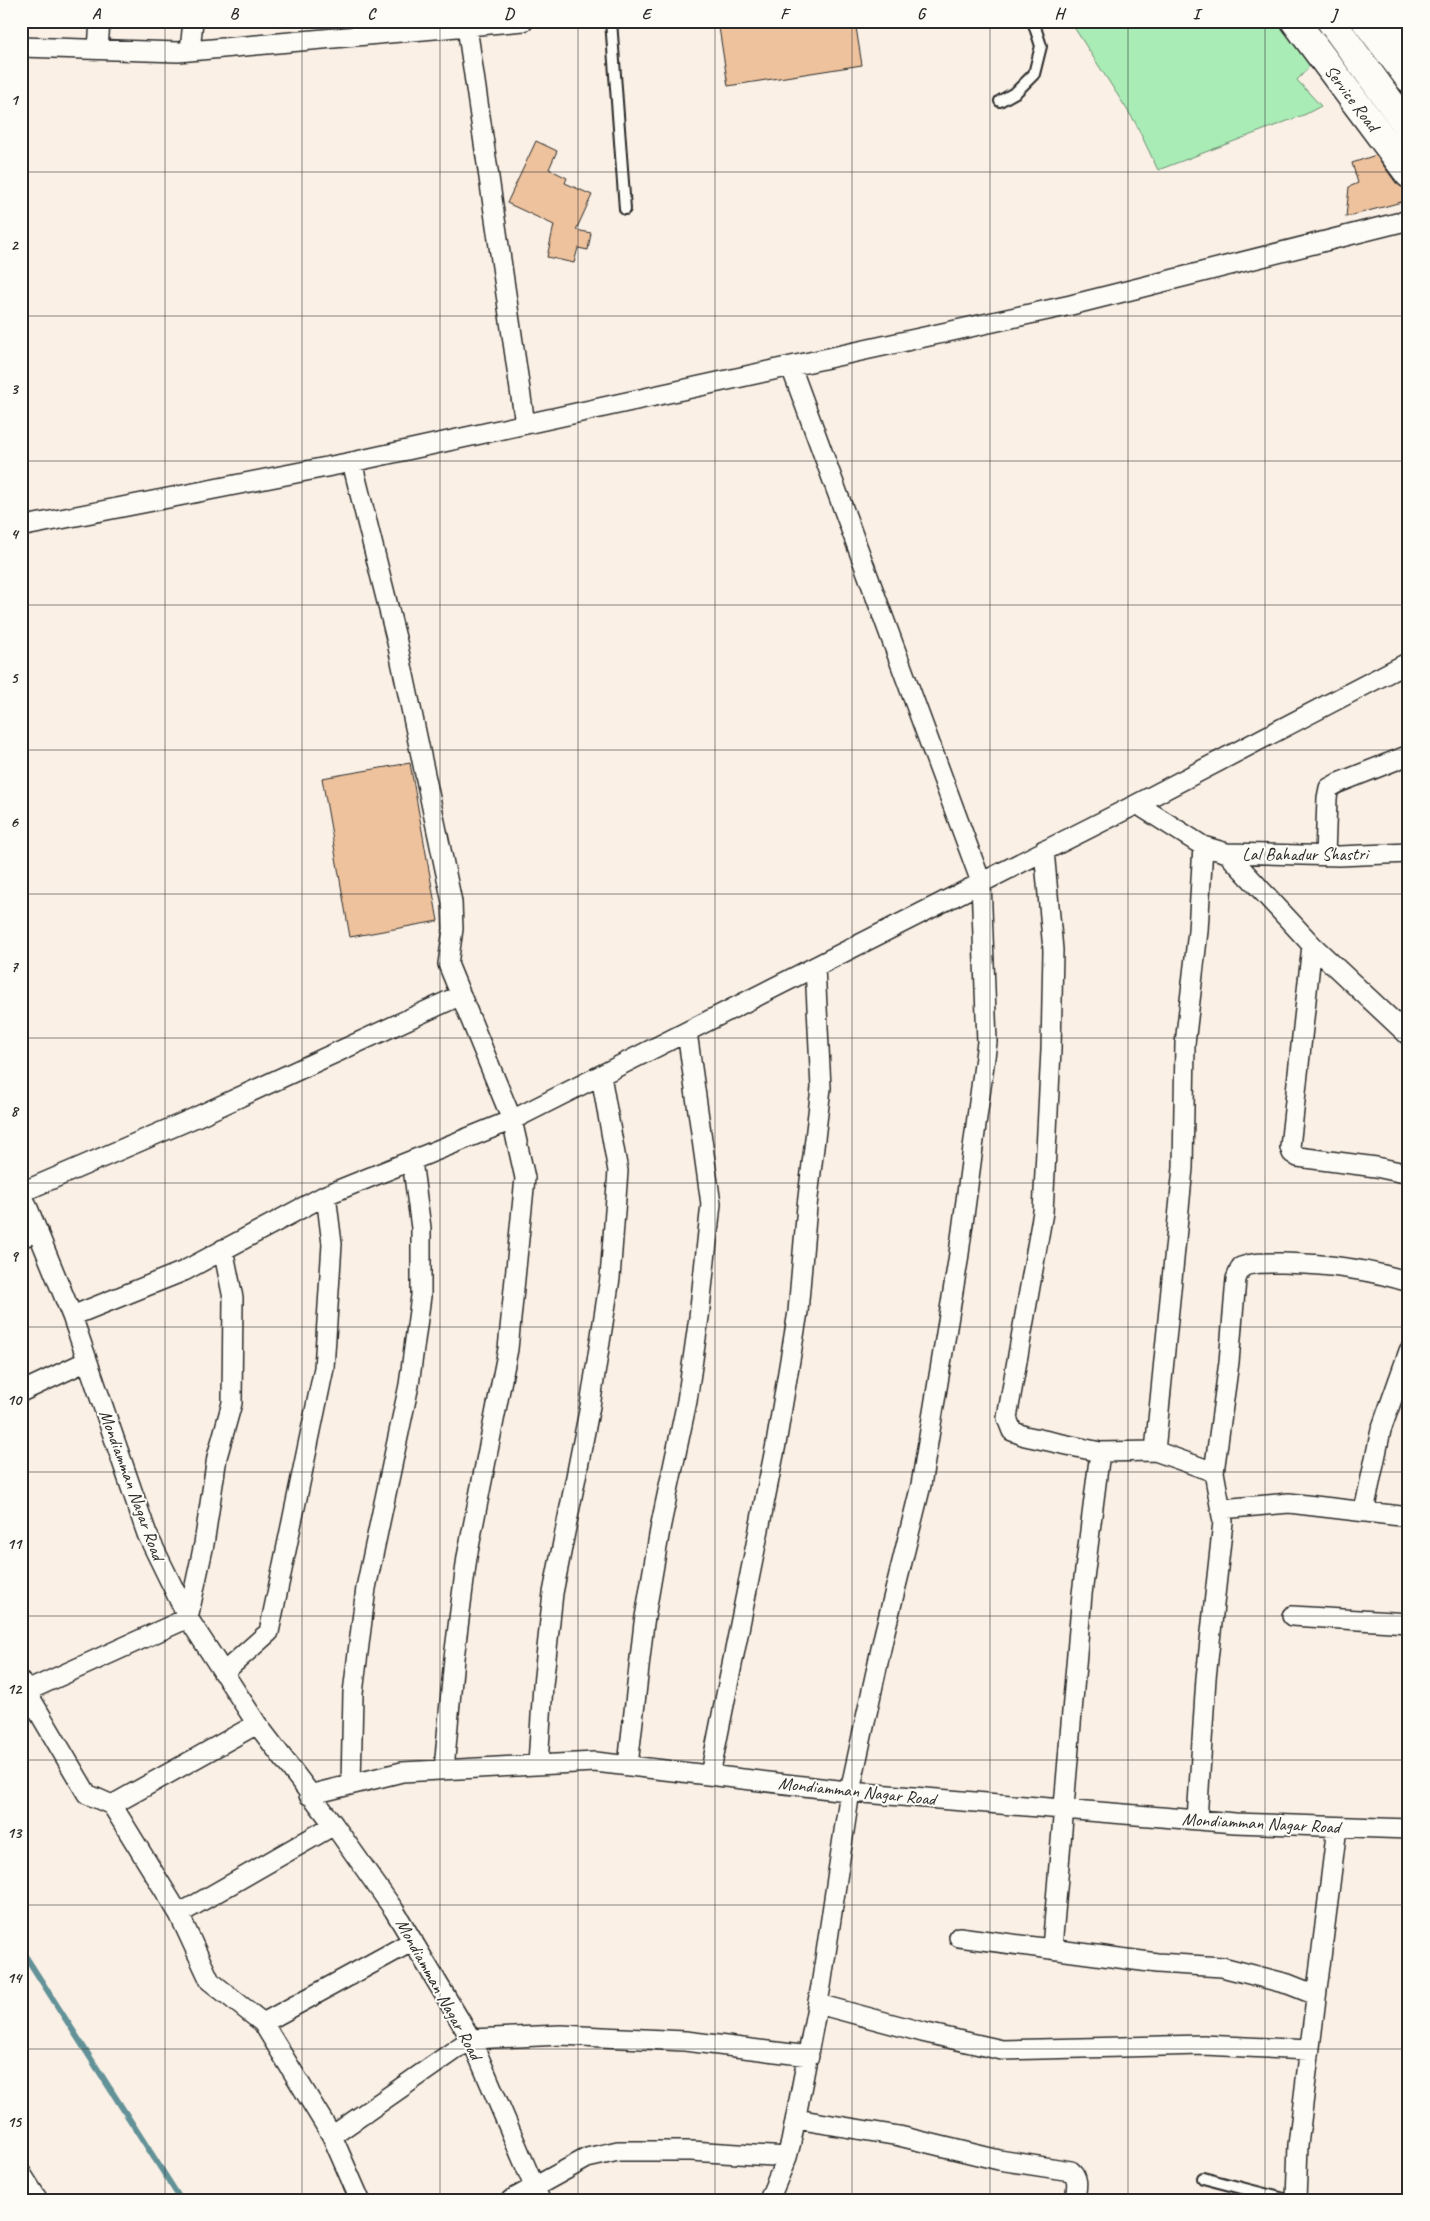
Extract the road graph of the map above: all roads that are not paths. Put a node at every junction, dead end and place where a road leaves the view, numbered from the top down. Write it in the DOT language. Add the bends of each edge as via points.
graph roads {
  1 [pos="100,21"];
  2 [pos="193,21"];
  3 [pos="524,21"];
  4 [pos="611,21"];
  5 [pos="1033,21"];
  6 [pos="1295,21"];
  7 [pos="1331,21"];
  8 [pos="1395,21"];
  9 [pos="1367,22"];
  10 [pos="467,27"];
  11 [pos="1409,40"];
  12 [pos="21,47"];
  13 [pos="98,49"];
  14 [pos="190,51"];
  15 [pos="1409,78"];
  16 [pos="1000,101"];
  17 [pos="1409,128"];
  18 [pos="1409,174"];
  19 [pos="625,209"];
  20 [pos="1409,220"];
  21 [pos="791,367"];
  22 [pos="525,424"];
  23 [pos="352,462"];
  24 [pos="21,524"];
  25 [pos="1409,662"];
  26 [pos="1409,755"];
  27 [pos="1137,804"];
  28 [pos="1203,846"];
  29 [pos="1044,850"];
  30 [pos="1227,853"];
  31 [pos="1409,853"];
  32 [pos="1325,856"];
  33 [pos="981,882"];
  34 [pos="1312,945"];
  35 [pos="815,967"];
  36 [pos="461,995"];
  37 [pos="687,1032"];
  38 [pos="1409,1036"];
  39 [pos="600,1076"];
  40 [pos="512,1120"];
  41 [pos="412,1161"];
  42 [pos="1409,1174"];
  43 [pos="22,1192"];
  44 [pos="326,1196"];
  45 [pos="29,1234"];
  46 [pos="223,1250"];
  47 [pos="1409,1282"];
  48 [pos="72,1316"];
  49 [pos="1409,1351"];
  50 [pos="87,1361"];
  51 [pos="21,1392"];
  52 [pos="1154,1451"];
  53 [pos="1100,1452"];
  54 [pos="1214,1472"];
  55 [pos="1220,1509"];
  56 [pos="1364,1511"];
  57 [pos="1409,1517"];
  58 [pos="1292,1616"];
  59 [pos="188,1618"];
  60 [pos="1409,1623"];
  61 [pos="223,1673"];
  62 [pos="24,1686"];
  63 [pos="257,1724"];
  64 [pos="538,1764"];
  65 [pos="628,1766"];
  66 [pos="444,1769"];
  67 [pos="710,1775"];
  68 [pos="352,1784"];
  69 [pos="850,1791"];
  70 [pos="309,1795"];
  71 [pos="112,1805"];
  72 [pos="1063,1809"];
  73 [pos="1197,1820"];
  74 [pos="334,1825"];
  75 [pos="1337,1827"];
  76 [pos="1409,1829"];
  77 [pos="179,1914"];
  78 [pos="960,1937"];
  79 [pos="413,1941"];
  80 [pos="1052,1948"];
  81 [pos="1316,1995"];
  82 [pos="818,2004"];
  83 [pos="263,2023"];
  84 [pos="471,2039"];
  85 [pos="1310,2050"];
  86 [pos="809,2056"];
  87 [pos="796,2119"];
  88 [pos="332,2136"];
  89 [pos="787,2157"];
  90 [pos="21,2173"];
  91 [pos="1203,2178"];
  92 [pos="538,2194"];
  93 [pos="38,2200"];
  94 [pos="360,2200"];
  95 [pos="511,2200"];
  96 [pos="768,2200"];
  97 [pos="1075,2200"];
  98 [pos="1288,2200"];
  99 [pos="1296,2200"];
  1 -- 13 [label="street"];
  2 -- 14 [label="street"];
  3 -- 10 [label="street"];
  4 -- 19 [label="lane"];
  5 -- 16 [label="lane" via="1040,46 1034,74 1016,92"];
  6 -- 18 [label="main road, Service Road"];
  7 -- 17 [label="main road"];
  8 -- 11 [label="main road"];
  9 -- 15 [label="main road"];
  10 -- 14 [label="street"];
  10 -- 22 [label="street"];
  12 -- 13 [label="street"];
  13 -- 14 [label="street"];
  20 -- 21 [label="street" via="1071,305"];
  21 -- 22 [label="street"];
  21 -- 33 [label="street"];
  22 -- 23 [label="street"];
  23 -- 24 [label="street" via="24,526"];
  23 -- 36 [label="street" via="397,642 452,902 453,929 448,964"];
  25 -- 27 [label="street"];
  26 -- 32 [label="street" via="1329,788"];
  27 -- 28 [label="street, Lal Bahadur Shastri"];
  27 -- 29 [label="street"];
  28 -- 30 [label="street, Lal Bahadur Shastri"];
  28 -- 52 [label="street" via="1198,931 1185,1044 1183,1168"];
  29 -- 33 [label="street"];
  29 -- 53 [label="street" via="1052,950 1043,1212 1007,1418 1012,1431 1025,1436"];
  30 -- 32 [label="street, Lal Bahadur Shastri"];
  30 -- 34 [label="street"];
  31 -- 32 [label="street, Lal Bahadur Shastri"];
  33 -- 35 [label="street"];
  33 -- 69 [label="street" via="987,1042 958,1261 921,1485"];
  34 -- 38 [label="street"];
  34 -- 42 [label="street" via="1290,1147 1292,1153 1298,1157"];
  35 -- 37 [label="street"];
  35 -- 67 [label="street" via="821,1088 798,1312 776,1444"];
  36 -- 40 [label="street"];
  36 -- 43 [label="street" via="203,1114"];
  37 -- 39 [label="street"];
  37 -- 65 [label="street" via="712,1204 687,1401 644,1623"];
  39 -- 40 [label="street"];
  39 -- 64 [label="street" via="618,1171 610,1278 590,1406 553,1593"];
  40 -- 41 [label="street"];
  40 -- 66 [label="street" via="525,1178 508,1349 467,1557"];
  41 -- 44 [label="street"];
  41 -- 68 [label="street" via="421,1228 421,1296 409,1385 366,1588 353,1693"];
  43 -- 45 [label="street, Mondiamman Nagar Road"];
  44 -- 46 [label="street"];
  44 -- 61 [label="street" via="332,1244 324,1368 269,1632"];
  45 -- 48 [label="street, Mondiamman Nagar Road"];
  46 -- 48 [label="street" via="184,1270"];
  46 -- 59 [label="street" via="233,1298 232,1403 217,1457 204,1544"];
  47 -- 54 [label="street" via="1353,1269 1312,1264 1252,1263 1241,1267 1236,1279"];
  48 -- 50 [label="street, Mondiamman Nagar Road"];
  49 -- 56 [label="street" via="1381,1430"];
  50 -- 51 [label="street"];
  50 -- 59 [label="street, Mondiamman Nagar Road" via="147,1534"];
  52 -- 53 [label="street"];
  52 -- 54 [label="street"];
  53 -- 72 [label="street" via="1082,1594"];
  54 -- 55 [label="street"];
  55 -- 56 [label="street" via="1289,1503"];
  55 -- 73 [label="street" via="1223,1522 1206,1678"];
  56 -- 57 [label="street"];
  58 -- 60 [label="street"];
  59 -- 61 [label="street, Mondiamman Nagar Road"];
  59 -- 62 [label="street"];
  61 -- 63 [label="street, Mondiamman Nagar Road"];
  62 -- 71 [label="street" via="87,1794"];
  63 -- 70 [label="street, Mondiamman Nagar Road"];
  63 -- 71 [label="street"];
  64 -- 65 [label="street, Mondiamman Nagar Road" via="595,1762"];
  64 -- 66 [label="street, Mondiamman Nagar Road"];
  65 -- 67 [label="street, Mondiamman Nagar Road"];
  66 -- 68 [label="street, Mondiamman Nagar Road" via="402,1772"];
  67 -- 69 [label="street, Mondiamman Nagar Road"];
  68 -- 70 [label="street, Mondiamman Nagar Road"];
  69 -- 72 [label="street, Mondiamman Nagar Road"];
  69 -- 82 [label="street"];
  70 -- 74 [label="street, Mondiamman Nagar Road"];
  71 -- 77 [label="street"];
  72 -- 73 [label="street, Mondiamman Nagar Road"];
  72 -- 80 [label="street"];
  73 -- 75 [label="street, Mondiamman Nagar Road"];
  74 -- 77 [label="street"];
  74 -- 79 [label="street, Mondiamman Nagar Road"];
  75 -- 76 [label="street, Mondiamman Nagar Road"];
  75 -- 81 [label="street"];
  77 -- 83 [label="street" via="210,1981"];
  78 -- 80 [label="street"];
  79 -- 83 [label="street"];
  79 -- 84 [label="street, Mondiamman Nagar Road"];
  80 -- 81 [label="street" via="1157,1963 1222,1967 1288,1984"];
  81 -- 85 [label="street"];
  82 -- 85 [label="street" via="1002,2050 1203,2044"];
  82 -- 86 [label="street"];
  83 -- 88 [label="street"];
  84 -- 86 [label="street" via="561,2035 685,2041"];
  84 -- 88 [label="street"];
  84 -- 92 [label="street, Mondiamman Nagar Road"];
  85 -- 99 [label="street" via="1298,2145"];
  86 -- 87 [label="street"];
  87 -- 89 [label="street"];
  87 -- 97 [label="street" via="899,2136 999,2160 1071,2171 1077,2181"];
  88 -- 94 [label="street"];
  89 -- 92 [label="street" via="618,2152 587,2158"];
  89 -- 96 [label="street"];
  90 -- 93 [label="street"];
  91 -- 98 [label="lane"];
  92 -- 95 [label="street"];
}
